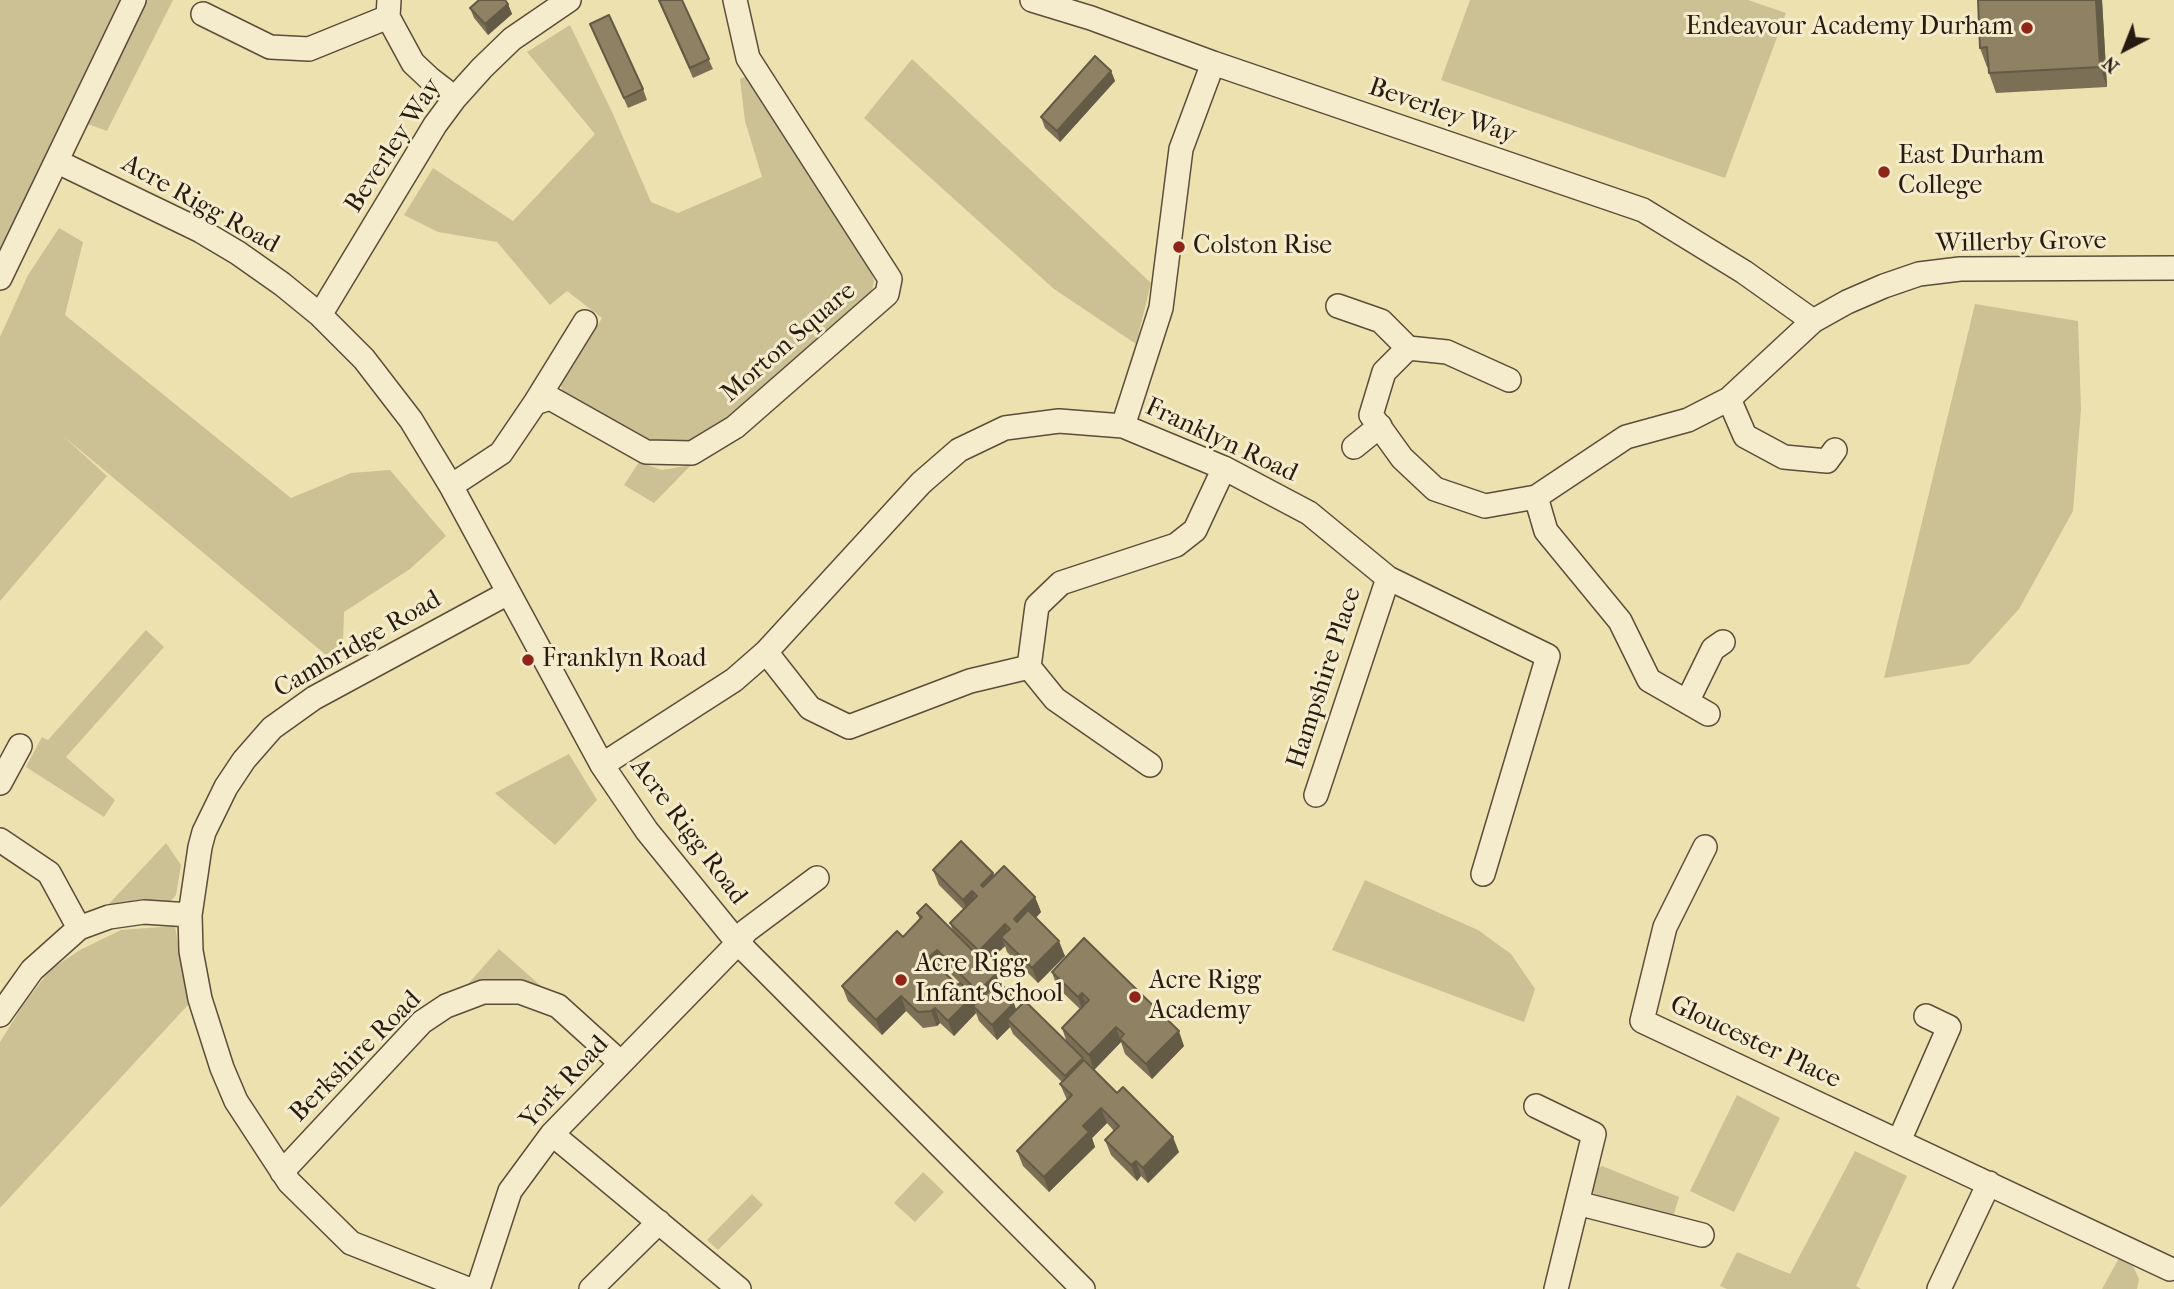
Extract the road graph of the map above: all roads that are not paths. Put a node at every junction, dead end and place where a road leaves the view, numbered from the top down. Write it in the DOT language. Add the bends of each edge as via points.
graph roads {
  1 [pos="134,0"];
  2 [pos="569,0"];
  3 [pos="735,0"];
  4 [pos="1032,0"];
  5 [pos="388,9"];
  6 [pos="1094,9"];
  7 [pos="203,14"];
  8 [pos="1213,63"];
  9 [pos="455,98"];
  10 [pos="58,162"];
  11 [pos="2174,268"];
  12 [pos="0,278"];
  13 [pos="1338,306"];
  14 [pos="320,315"];
  15 [pos="1813,321"];
  16 [pos="585,322"];
  17 [pos="1408,348"];
  18 [pos="1509,380"];
  19 [pos="1729,399"];
  20 [pos="535,403"];
  21 [pos="1123,426"];
  22 [pos="1380,426"];
  23 [pos="1354,447"];
  24 [pos="1835,450"];
  25 [pos="1224,468"];
  26 [pos="452,486"];
  27 [pos="1536,497"];
  28 [pos="1388,578"];
  29 [pos="508,593"];
  30 [pos="1723,642"];
  31 [pos="766,652"];
  32 [pos="1029,667"];
  33 [pos="1687,702"];
  34 [pos="1709,714"];
  35 [pos="20,746"];
  36 [pos="602,765"];
  37 [pos="1150,765"];
  38 [pos="0,783"];
  39 [pos="1317,795"];
  40 [pos="0,840"];
  41 [pos="1704,847"];
  42 [pos="1483,874"];
  43 [pos="817,878"];
  44 [pos="190,915"];
  45 [pos="79,928"];
  46 [pos="738,943"];
  47 [pos="0,1015"];
  48 [pos="1926,1016"];
  49 [pos="621,1063"];
  50 [pos="1536,1106"];
  51 [pos="552,1134"];
  52 [pos="1899,1141"];
  53 [pos="282,1172"];
  54 [pos="1989,1183"];
  55 [pos="1577,1203"];
  56 [pos="659,1222"];
  57 [pos="1702,1235"];
  58 [pos="2168,1273"];
  59 [pos="1071,1285"];
  60 [pos="468,1289"];
  61 [pos="478,1289"];
  62 [pos="590,1289"];
  63 [pos="739,1289"];
  64 [pos="1556,1289"];
  65 [pos="1940,1289"];
  1 -- 10 [label="street"];
  2 -- 9 [label="street, Beverley Way" via="512,39"];
  3 -- 20 [label="street, Morton Square" via="748,58 890,279 887,294 735,427 692,453 646,452 550,398"];
  4 -- 6 [label="street, Beverley Way"];
  5 -- 7 [label="street" via="309,49 270,47"];
  5 -- 9 [label="street" via="413,63"];
  6 -- 8 [label="street, Beverley Way"];
  8 -- 15 [label="street, Beverley Way" via="1643,210"];
  8 -- 21 [label="street" via="1181,149 1161,308"];
  9 -- 14 [label="street, Beverley Way"];
  10 -- 12 [label="street"];
  10 -- 14 [label="street, Acre Rigg Road" via="238,253"];
  11 -- 15 [label="street, Willerby Grove" via="1960,269 1920,274 1847,302"];
  13 -- 17 [label="street" via="1381,321"];
  14 -- 26 [label="street, Acre Rigg Road" via="388,389"];
  15 -- 19 [label="street, Willerby Grove"];
  16 -- 20 [label="street"];
  17 -- 18 [label="street" via="1447,352"];
  17 -- 22 [label="street, Willerby Grove" via="1384,372 1371,415"];
  19 -- 24 [label="street" via="1745,436 1784,457 1827,461"];
  19 -- 27 [label="street, Willerby Grove" via="1688,420 1626,437"];
  20 -- 26 [label="street" via="501,453"];
  21 -- 25 [label="street, Franklyn Road"];
  21 -- 31 [label="street, Franklyn Road" via="1059,421 1005,428 959,450 921,483"];
  22 -- 23 [label="street"];
  22 -- 27 [label="street, Willerby Grove" via="1402,458 1435,489 1485,506"];
  25 -- 28 [label="street, Franklyn Road" via="1309,513"];
  25 -- 32 [label="street" via="1195,530 1176,545 1061,583 1037,606"];
  26 -- 29 [label="street, Acre Rigg Road"];
  27 -- 33 [label="street" via="1546,531 1620,621 1649,680"];
  28 -- 39 [label="street, Hampshire Place"];
  28 -- 42 [label="street, Franklyn Road" via="1548,656"];
  29 -- 36 [label="street, Acre Rigg Road"];
  29 -- 44 [label="street, Cambridge Road" via="314,698 272,728 232,778 204,832"];
  30 -- 33 [label="street" via="1713,649"];
  31 -- 32 [label="street" via="810,708 849,727 970,681"];
  31 -- 36 [label="street, Franklyn Road" via="734,680"];
  32 -- 37 [label="street" via="1055,699"];
  33 -- 34 [label="street"];
  35 -- 38 [label="street"];
  36 -- 46 [label="street, Acre Rigg Road" via="646,831"];
  40 -- 45 [label="street" via="49,873"];
  41 -- 52 [label="street, Gloucester Place" via="1665,927 1642,1021"];
  43 -- 46 [label="street, York Road" via="746,931"];
  44 -- 45 [label="street" via="144,912 109,917"];
  44 -- 53 [label="street, Cambridge Road" via="200,999 222,1068 236,1101"];
  45 -- 47 [label="street" via="32,970"];
  46 -- 49 [label="street, York Road"];
  46 -- 59 [label="street, Acre Rigg Road"];
  48 -- 52 [label="street" via="1949,1027"];
  49 -- 51 [label="street, York Road"];
  49 -- 53 [label="street, Berkshire Road" via="558,1006 520,992 483,992 446,1006 422,1022"];
  50 -- 55 [label="street" via="1594,1134"];
  51 -- 56 [label="street"];
  51 -- 61 [label="street, York Road" via="510,1191"];
  52 -- 54 [label="street, Gloucester Place"];
  53 -- 60 [label="street, Cambridge Road" via="351,1243"];
  54 -- 58 [label="street, Gloucester Place"];
  54 -- 65 [label="street"];
  55 -- 57 [label="street"];
  55 -- 64 [label="street"];
  56 -- 62 [label="street"];
  56 -- 63 [label="street"];
}
